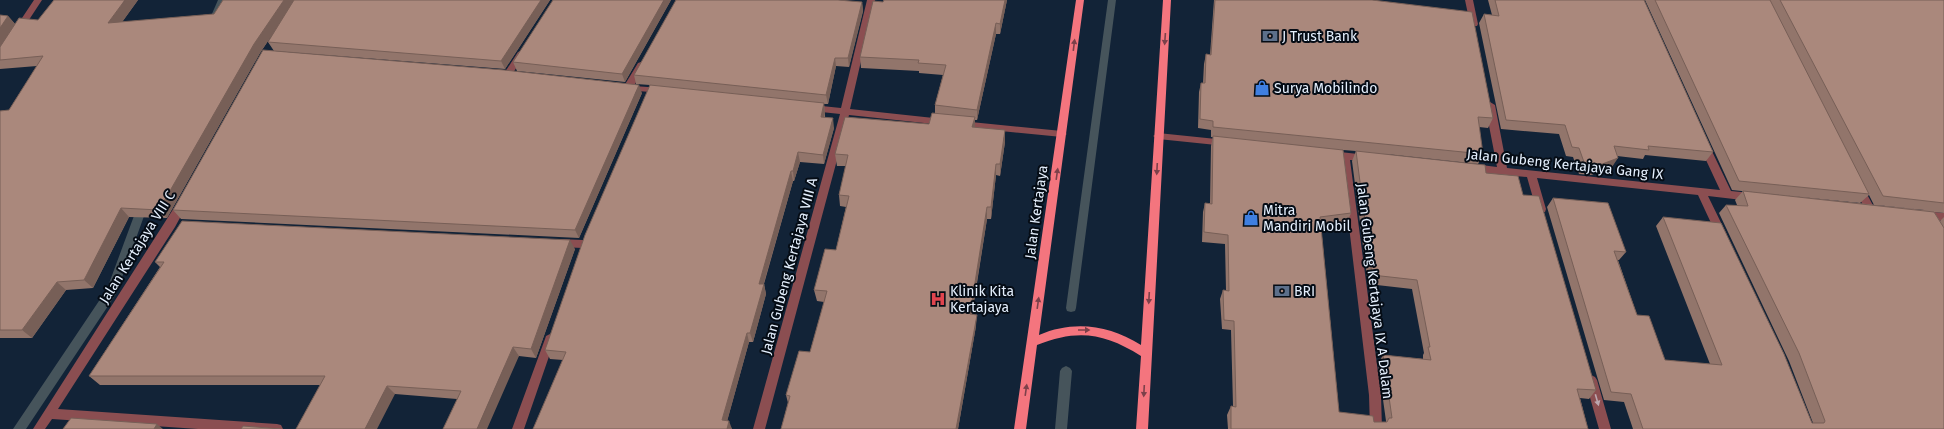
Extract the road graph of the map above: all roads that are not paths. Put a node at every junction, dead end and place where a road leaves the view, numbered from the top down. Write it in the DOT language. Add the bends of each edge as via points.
graph roads {
  1 [pos="38,0"];
  2 [pos="871,0"];
  3 [pos="1080,0"];
  4 [pos="1167,0"];
  5 [pos="1469,0"];
  6 [pos="1475,30"];
  7 [pos="13,39"];
  8 [pos="526,47"];
  9 [pos="647,54"];
  10 [pos="508,74"];
  11 [pos="672,93"];
  12 [pos="1489,98"];
  13 [pos="806,107"];
  14 [pos="846,111"];
  15 [pos="1062,134"];
  16 [pos="1158,136"];
  17 [pos="1700,136"];
  18 [pos="1236,144"];
  19 [pos="1321,153"];
  20 [pos="1345,156"];
  21 [pos="1376,159"];
  22 [pos="1463,168"];
  23 [pos="1503,172"];
  24 [pos="1531,174"];
  25 [pos="1855,181"];
  26 [pos="1701,192"];
  27 [pos="1727,194"];
  28 [pos="186,197"];
  29 [pos="1758,198"];
  30 [pos="1869,209"];
  31 [pos="1913,214"];
  32 [pos="1928,216"];
  33 [pos="1944,217"];
  34 [pos="1544,219"];
  35 [pos="1936,227"];
  36 [pos="552,243"];
  37 [pos="583,244"];
  38 [pos="1728,247"];
  39 [pos="554,326"];
  40 [pos="1033,342"];
  41 [pos="1146,354"];
  42 [pos="1588,369"];
  43 [pos="49,414"];
  44 [pos="40,429"];
  45 [pos="277,429"];
  46 [pos="518,429"];
  47 [pos="759,429"];
  48 [pos="1020,429"];
  49 [pos="1142,429"];
  50 [pos="1376,429"];
  51 [pos="1605,429"];
  1 -- 7 [label="street"];
  2 -- 14 [label="street, Jalan Gubeng Kertajaya VIII A"];
  15 -- 3 [label="main road, Jalan Kertajaya, one-way"];
  4 -- 16 [label="main road, one-way"];
  5 -- 6 [label="street"];
  8 -- 10 [label="street"];
  9 -- 11 [label="street" via="624,88 647,94"];
  12 -- 23 [label="street"];
  13 -- 14 [label="street"];
  14 -- 15 [label="street"];
  14 -- 47 [label="street, Jalan Gubeng Kertajaya VIII A"];
  40 -- 15 [label="main road, Jalan Kertajaya, one-way"];
  16 -- 18 [label="street"];
  16 -- 41 [label="main road, one-way"];
  17 -- 27 [label="street"];
  19 -- 20 [label="street"];
  20 -- 21 [label="street"];
  20 -- 50 [label="street, Jalan Gubeng Kertajaya IX A Dalam" via="1375,395"];
  22 -- 23 [label="street, Jalan Gubeng Kertajaya Gang IX"];
  23 -- 24 [label="street, Jalan Gubeng Kertajaya Gang IX"];
  24 -- 26 [label="street, Jalan Gubeng Kertajaya Gang IX"];
  24 -- 34 [label="street"];
  25 -- 30 [label="street"];
  26 -- 27 [label="street, Jalan Gubeng Kertajaya Gang IX"];
  26 -- 38 [label="street"];
  27 -- 29 [label="street, Jalan Gubeng Kertajaya Gang IX"];
  28 -- 43 [label="street, Jalan Kertajaya VIII C" via="175,225"];
  31 -- 32 [label="street"];
  32 -- 33 [label="street"];
  32 -- 35 [label="street"];
  36 -- 37 [label="street"];
  39 -- 46 [label="street"];
  40 -- 41 [label="main road, one-way" via="1050,334 1090,330 1110,334 1129,342"];
  48 -- 40 [label="main road, Jalan Kertajaya, one-way"];
  41 -- 49 [label="main road, one-way"];
  42 -- 51 [label="street, one-way"];
  43 -- 44 [label="street, Jalan Kertajaya VIII C"];
  43 -- 45 [label="street"];
}
